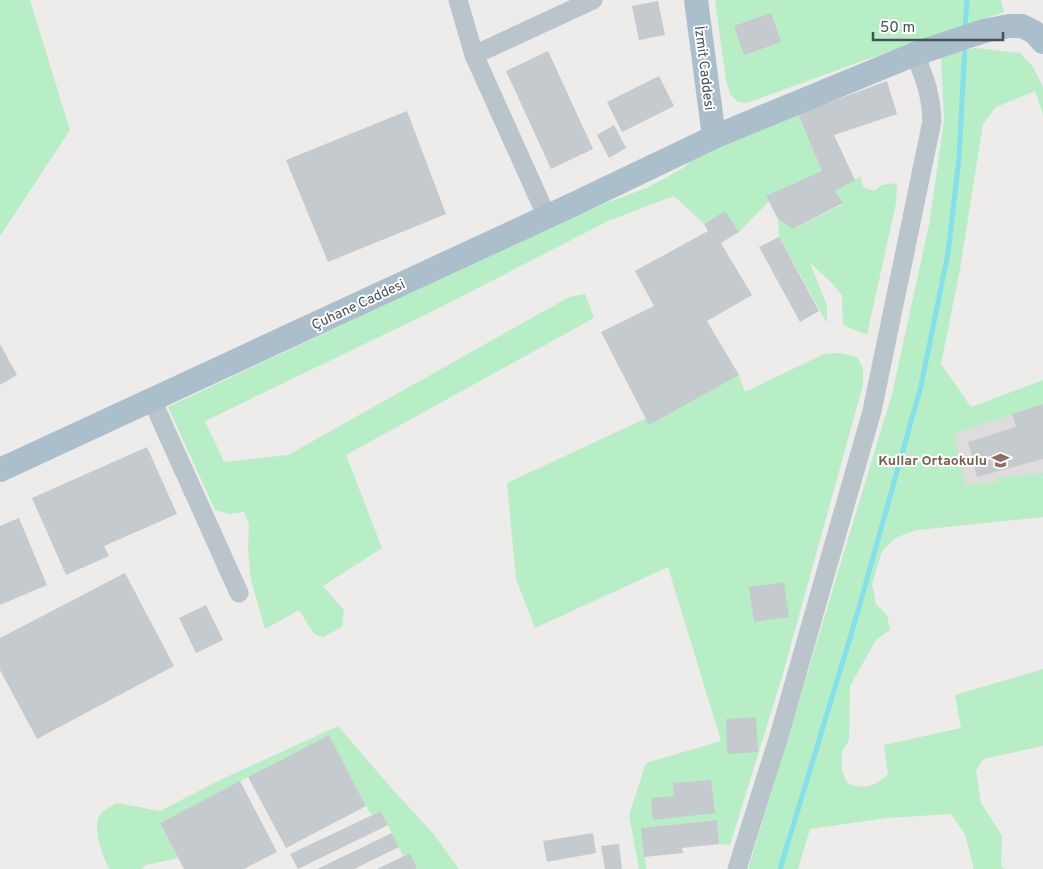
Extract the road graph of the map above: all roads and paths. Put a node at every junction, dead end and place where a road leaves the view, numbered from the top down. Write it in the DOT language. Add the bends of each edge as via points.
graph roads {
  1 [pos="458,0"];
  2 [pos="593,0"];
  3 [pos="696,0"];
  4 [pos="1043,42"];
  5 [pos="926,50"];
  6 [pos="474,55"];
  7 [pos="714,137"];
  8 [pos="547,217"];
  9 [pos="152,400"];
  10 [pos="0,470"];
  11 [pos="239,592"];
  12 [pos="737,869"];
  1 -- 6 [label="street"];
  2 -- 6 [label="street"];
  3 -- 7 [label="main road, İzmit Caddesi"];
  4 -- 5 [label="main road, Çuhane Caddesi" via="1022,26 1009,26"];
  5 -- 7 [label="main road, Çuhane Caddesi"];
  5 -- 12 [label="street" via="926,80 932,121 872,412 779,736"];
  6 -- 8 [label="street"];
  7 -- 8 [label="main road, Çuhane Caddesi"];
  8 -- 9 [label="main road, Çuhane Caddesi"];
  9 -- 10 [label="main road, Çuhane Caddesi"];
  9 -- 11 [label="street"];
}
